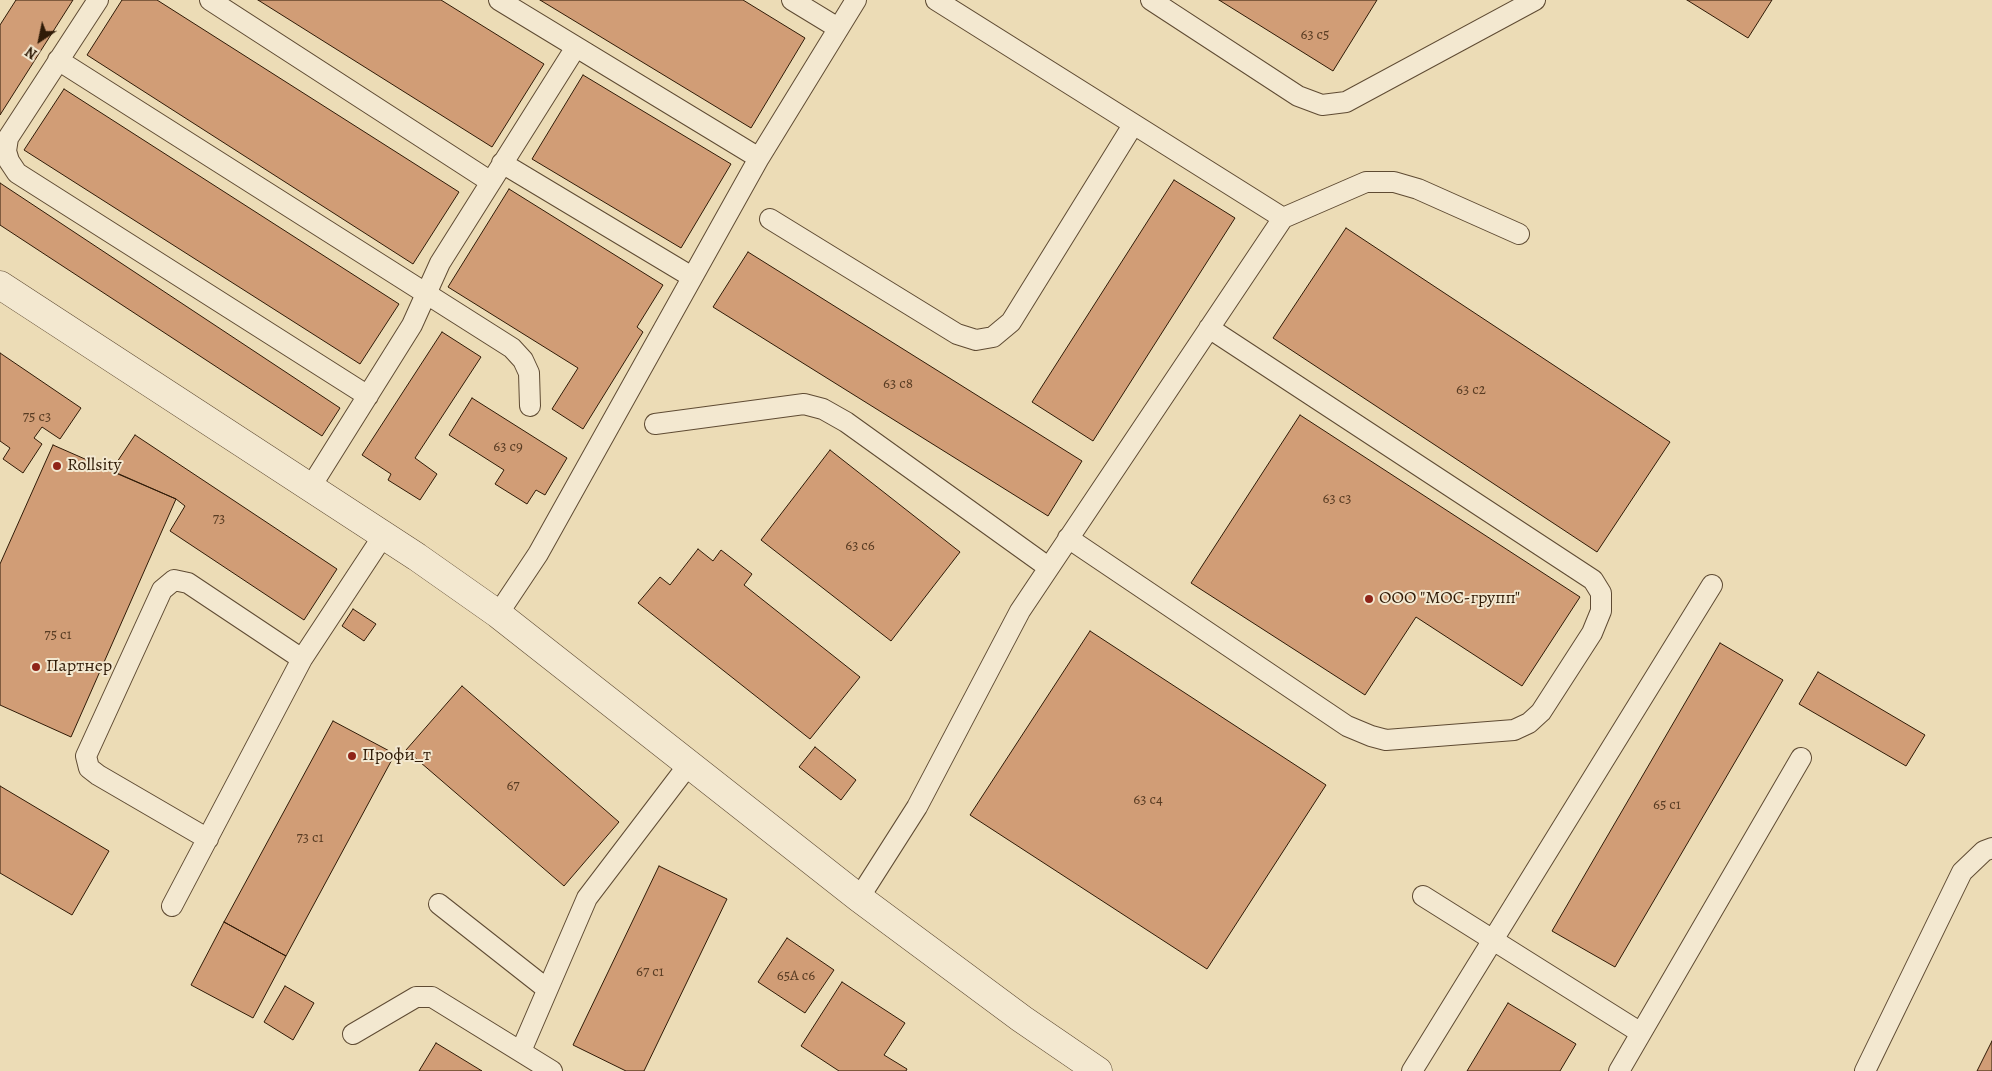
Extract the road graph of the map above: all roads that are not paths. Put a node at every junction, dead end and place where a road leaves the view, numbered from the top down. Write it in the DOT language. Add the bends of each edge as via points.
graph roads {
  1 [pos="98,0"];
  2 [pos="210,0"];
  3 [pos="499,0"];
  4 [pos="792,0"];
  5 [pos="856,0"];
  6 [pos="936,0"];
  7 [pos="1151,0"];
  8 [pos="1535,0"];
  9 [pos="838,28"];
  10 [pos="576,46"];
  11 [pos="58,60"];
  12 [pos="1133,125"];
  13 [pos="759,158"];
  14 [pos="502,163"];
  15 [pos="491,182"];
  16 [pos="1283,218"];
  17 [pos="770,219"];
  18 [pos="1519,234"];
  19 [pos="692,278"];
  20 [pos="0,284"];
  21 [pos="426,293"];
  22 [pos="1209,328"];
  23 [pos="368,396"];
  24 [pos="530,406"];
  25 [pos="655,424"];
  26 [pos="310,488"];
  27 [pos="383,536"];
  28 [pos="1068,538"];
  29 [pos="1048,567"];
  30 [pos="1712,585"];
  31 [pos="498,614"];
  32 [pos="302,659"];
  33 [pos="1801,758"];
  34 [pos="689,764"];
  35 [pos="208,839"];
  36 [pos="1992,848"];
  37 [pos="1423,896"];
  38 [pos="859,898"];
  39 [pos="439,904"];
  40 [pos="172,906"];
  41 [pos="1492,940"];
  42 [pos="546,989"];
  43 [pos="1641,1033"];
  44 [pos="353,1034"];
  45 [pos="521,1051"];
  46 [pos="552,1071"];
  47 [pos="1098,1071"];
  48 [pos="1412,1071"];
  49 [pos="1619,1071"];
  50 [pos="1866,1071"];
  1 -- 11 [label="lane"];
  2 -- 15 [label="lane"];
  3 -- 10 [label="lane"];
  4 -- 9 [label="lane"];
  5 -- 9 [label="lane"];
  6 -- 12 [label="lane"];
  7 -- 8 [label="lane" via="1298,96 1322,105 1346,102"];
  9 -- 13 [label="lane"];
  10 -- 13 [label="lane"];
  10 -- 14 [label="lane"];
  11 -- 21 [label="lane"];
  11 -- 23 [label="lane" via="8,138 6,151 17,173"];
  12 -- 16 [label="lane"];
  12 -- 17 [label="lane" via="1011,322 993,337 976,340 957,334"];
  13 -- 19 [label="lane"];
  14 -- 15 [label="lane"];
  14 -- 19 [label="lane"];
  15 -- 21 [label="lane" via="440,263"];
  16 -- 18 [label="lane" via="1366,182 1394,182 1418,189"];
  16 -- 22 [label="lane"];
  19 -- 31 [label="lane" via="538,554"];
  20 -- 26 [label="street"];
  21 -- 23 [label="lane" via="412,325"];
  21 -- 24 [label="lane" via="512,348 524,360 529,373"];
  22 -- 28 [label="lane"];
  22 -- 28 [label="lane" via="1593,580 1601,593 1595,626 1541,712 1514,730 1386,740 1371,736 1347,726"];
  23 -- 26 [label="lane"];
  25 -- 29 [label="lane" via="804,404 823,409 846,422"];
  26 -- 27 [label="street"];
  27 -- 31 [label="street"];
  27 -- 32 [label="lane"];
  28 -- 29 [label="lane"];
  29 -- 38 [label="lane" via="1020,611 917,807"];
  30 -- 41 [label="lane"];
  31 -- 34 [label="street"];
  32 -- 35 [label="lane"];
  32 -- 35 [label="lane" via="188,583 174,580 162,590 86,756 89,768 98,775"];
  33 -- 43 [label="lane"];
  34 -- 38 [label="street"];
  34 -- 42 [label="lane" via="587,898"];
  35 -- 40 [label="lane"];
  36 -- 50 [label="lane" via="1984,851 1962,872"];
  37 -- 41 [label="lane"];
  38 -- 47 [label="street"];
  39 -- 42 [label="lane"];
  41 -- 43 [label="lane"];
  41 -- 48 [label="lane"];
  42 -- 45 [label="lane"];
  43 -- 49 [label="lane"];
  44 -- 45 [label="lane" via="416,997 432,997"];
  45 -- 46 [label="lane"];
}
